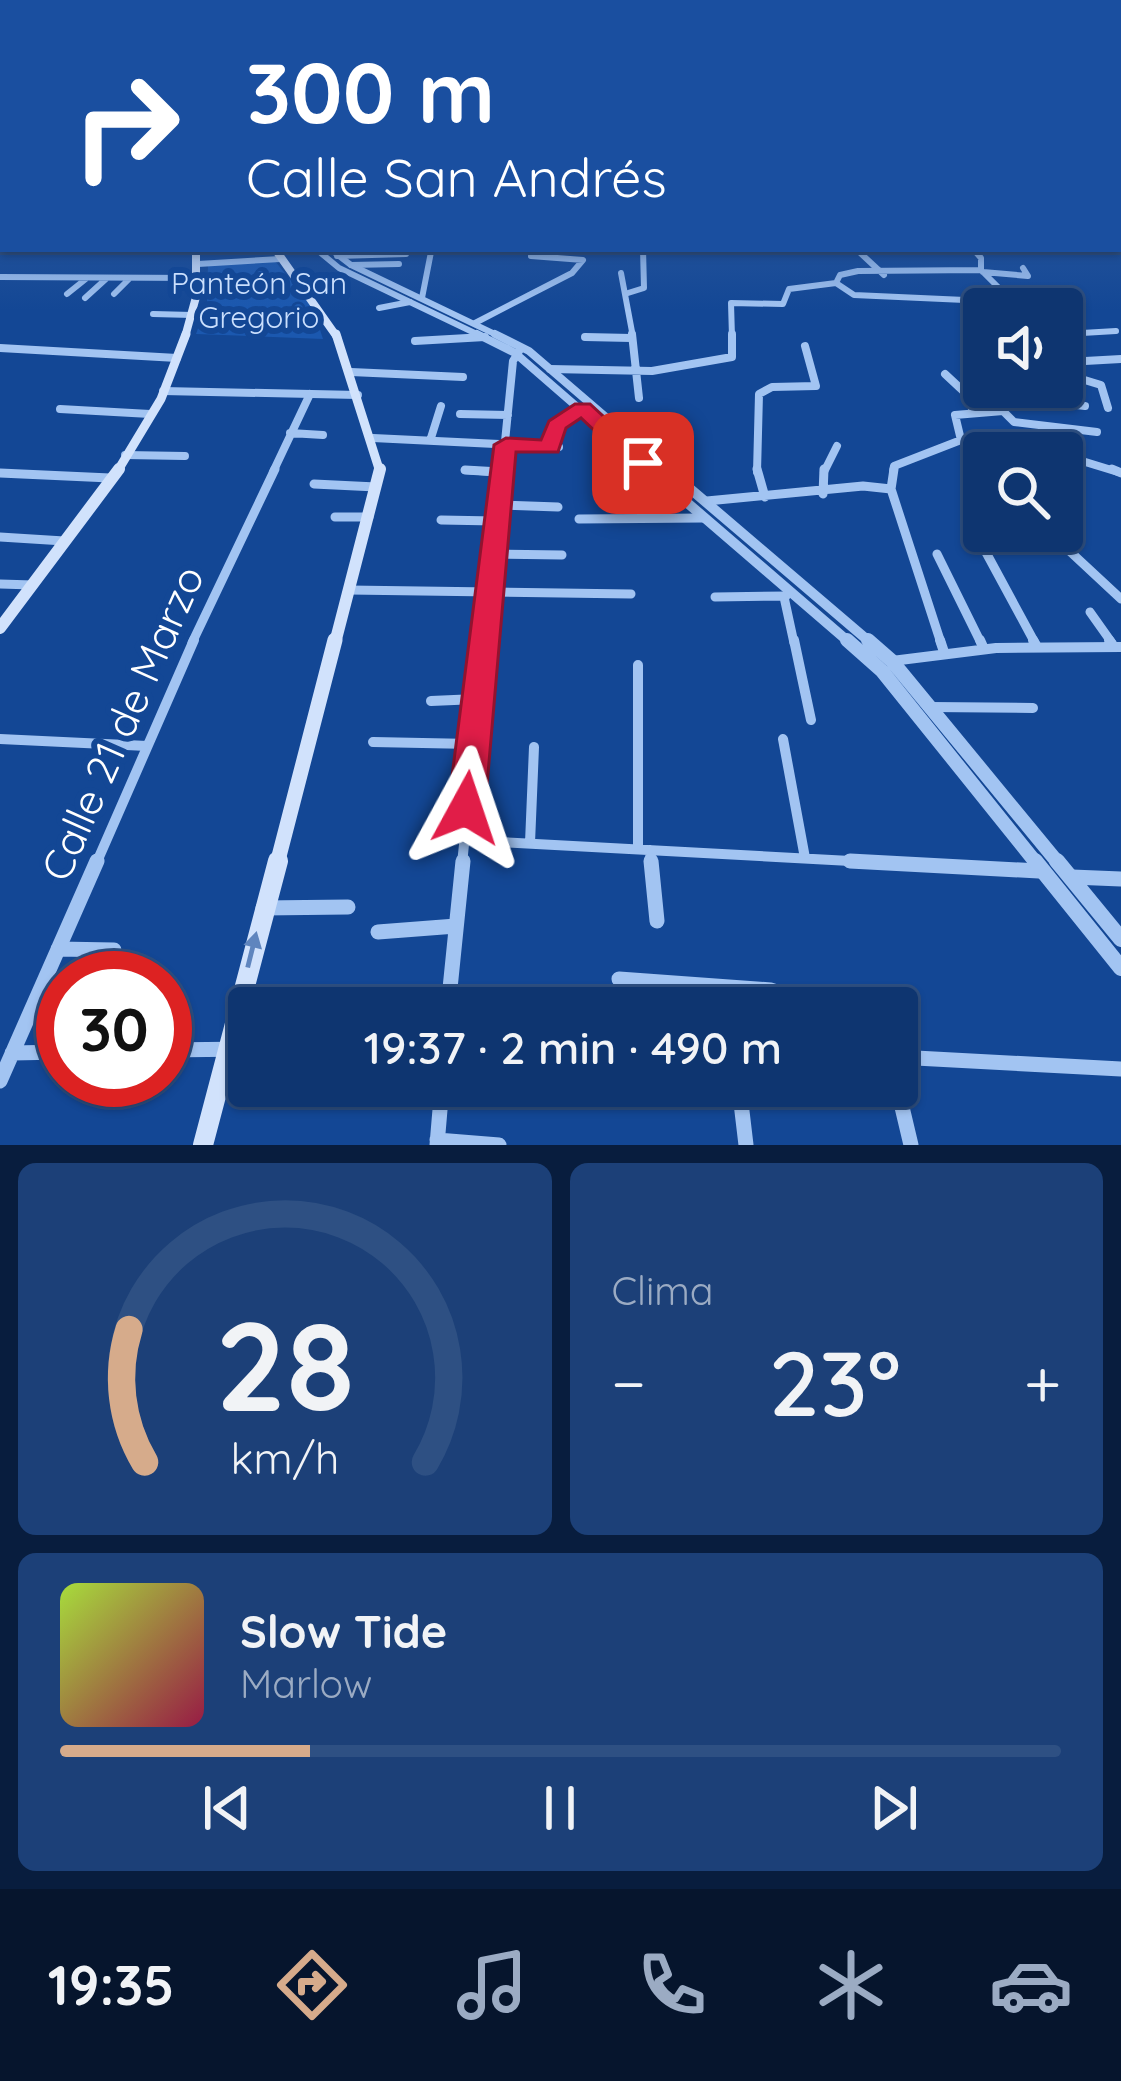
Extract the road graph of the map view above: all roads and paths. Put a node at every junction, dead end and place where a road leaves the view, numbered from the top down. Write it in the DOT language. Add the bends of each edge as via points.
graph roads {
  1 [pos="196,252"];
  2 [pos="280,252"];
  3 [pos="320,252"];
  4 [pos="431,252"];
  5 [pos="643,252"];
  6 [pos="859,252"];
  7 [pos="976,252"];
  8 [pos="334,253"];
  9 [pos="548,253"];
  10 [pos="406,254"];
  11 [pos="530,256"];
  12 [pos="198,263"];
  13 [pos="400,264"];
  14 [pos="351,265"];
  15 [pos="1023,268"];
  16 [pos="982,271"];
  17 [pos="621,273"];
  18 [pos="884,274"];
  19 [pos="0,277"];
  20 [pos="87,278"];
  21 [pos="107,278"];
  22 [pos="130,278"];
  23 [pos="198,278"];
  24 [pos="836,283"];
  25 [pos="999,288"];
  26 [pos="114,293"];
  27 [pos="628,293"];
  28 [pos="67,294"];
  29 [pos="85,298"];
  30 [pos="422,298"];
  31 [pos="963,300"];
  32 [pos="410,302"];
  33 [pos="379,308"];
  34 [pos="153,314"];
  35 [pos="192,315"];
  36 [pos="475,322"];
  37 [pos="1117,331"];
  38 [pos="1083,333"];
  39 [pos="485,337"];
  40 [pos="585,337"];
  41 [pos="631,338"];
  42 [pos="415,341"];
  43 [pos="805,346"];
  44 [pos="1,348"];
  45 [pos="519,350"];
  46 [pos="177,358"];
  47 [pos="1121,359"];
  48 [pos="1083,361"];
  49 [pos="550,369"];
  50 [pos="639,371"];
  51 [pos="351,372"];
  52 [pos="946,374"];
  53 [pos="463,377"];
  54 [pos="1083,380"];
  55 [pos="163,391"];
  56 [pos="310,394"];
  57 [pos="358,395"];
  58 [pos="638,398"];
  59 [pos="441,406"];
  60 [pos="582,408"];
  61 [pos="1005,408"];
  62 [pos="1108,408"];
  63 [pos="60,409"];
  64 [pos="1003,411"];
  65 [pos="460,413"];
  66 [pos="150,414"];
  67 [pos="971,414"];
  68 [pos="508,415"];
  69 [pos="1096,432"];
  70 [pos="290,434"];
  71 [pos="323,435"];
  72 [pos="373,438"];
  73 [pos="961,440"];
  74 [pos="430,441"];
  75 [pos="506,445"];
  76 [pos="837,446"];
  77 [pos="125,455"];
  78 [pos="185,456"];
  79 [pos="465,470"];
  80 [pos="500,472"];
  81 [pos="0,473"];
  82 [pos="1121,473"];
  83 [pos="110,478"];
  84 [pos="314,484"];
  85 [pos="376,488"];
  86 [pos="891,489"];
  87 [pos="823,494"];
  88 [pos="765,497"];
  89 [pos="707,501"];
  90 [pos="497,506"];
  91 [pos="558,508"];
  92 [pos="334,517"];
  93 [pos="369,517"];
  94 [pos="703,518"];
  95 [pos="579,519"];
  96 [pos="441,520"];
  97 [pos="495,520"];
  98 [pos="0,536"];
  99 [pos="64,542"];
  100 [pos="986,552"];
  101 [pos="1071,552"];
  102 [pos="491,554"];
  103 [pos="938,554"];
  104 [pos="562,555"];
  105 [pos="0,584"];
  106 [pos="33,585"];
  107 [pos="349,590"];
  108 [pos="489,591"];
  109 [pos="631,594"];
  110 [pos="787,595"];
  111 [pos="715,597"];
  112 [pos="1121,599"];
  113 [pos="1090,612"];
  114 [pos="0,628"];
  115 [pos="1037,647"];
  116 [pos="1118,647"];
  117 [pos="984,649"];
  118 [pos="944,652"];
  119 [pos="892,661"];
  120 [pos="638,665"];
  121 [pos="477,699"];
  122 [pos="431,701"];
  123 [pos="931,707"];
  124 [pos="1033,708"];
  125 [pos="812,720"];
  126 [pos="0,739"];
  127 [pos="783,739"];
  128 [pos="373,742"];
  129 [pos="472,744"];
  130 [pos="147,746"];
  131 [pos="534,747"];
  132 [pos="464,840"];
  133 [pos="530,843"];
  134 [pos="644,849"];
  135 [pos="806,858"];
  136 [pos="1043,872"];
  137 [pos="1069,877"];
  138 [pos="1121,878"];
  139 [pos="348,907"];
  140 [pos="262,908"];
  141 [pos="657,921"];
  142 [pos="456,926"];
  143 [pos="378,932"];
  144 [pos="1121,939"];
  145 [pos="58,950"];
  146 [pos="114,950"];
  147 [pos="1121,968"];
  148 [pos="619,979"];
  149 [pos="243,987"];
  150 [pos="450,987"];
  151 [pos="741,987"];
  152 [pos="228,1048"];
  153 [pos="192,1049"];
  154 [pos="12,1053"];
  155 [pos="36,1053"];
  156 [pos="918,1058"];
  157 [pos="1121,1069"];
  158 [pos="0,1081"];
  159 [pos="440,1107"];
  160 [pos="741,1107"];
  161 [pos="902,1107"];
  162 [pos="437,1142"];
  163 [pos="203,1145"];
  164 [pos="499,1145"];
  165 [pos="746,1145"];
  166 [pos="910,1145"];
  1 -- 12 [label="main road"];
  2 -- 12 [label="street"];
  2 -- 51 [label="main road" via="324,309"];
  3 -- 32 [label="street"];
  4 -- 30 [label="street"];
  5 -- 27 [label="street" via="644,288"];
  6 -- 18 [label="street"];
  7 -- 16 [label="street"];
  8 -- 10 [label="street"];
  8 -- 14 [label="street"];
  9 -- 11 [label="street"];
  9 -- 36 [label="street" via="583,260 572,274"];
  12 -- 23 [label="main road"];
  13 -- 14 [label="street"];
  14 -- 30 [label="street"];
  15 -- 16 [label="street" via="1028,276"];
  16 -- 18 [label="street"];
  16 -- 25 [label="street"];
  17 -- 27 [label="street"];
  18 -- 24 [label="street" via="852,272"];
  19 -- 20 [label="street"];
  20 -- 21 [label="street"];
  20 -- 28 [label="street"];
  21 -- 22 [label="street"];
  21 -- 29 [label="street"];
  22 -- 23 [label="street"];
  22 -- 26 [label="street"];
  23 -- 35 [label="main road"];
  24 -- 31 [label="street" via="854,295"];
  24 -- 50 [label="street" via="789,289 783,304 728,305 734,356"];
  27 -- 41 [label="street"];
  30 -- 36 [label="street"];
  32 -- 33 [label="street"];
  32 -- 39 [label="street"];
  34 -- 35 [label="street"];
  35 -- 46 [label="main road"];
  36 -- 45 [label="street"];
  37 -- 38 [label="street"];
  39 -- 42 [label="street"];
  39 -- 45 [label="street"];
  40 -- 41 [label="street"];
  41 -- 50 [label="street"];
  43 -- 88 [label="street" via="816,386 759,394 757,472"];
  44 -- 46 [label="street"];
  45 -- 49 [label="street"];
  45 -- 60 [label="street"];
  45 -- 68 [label="street"];
  46 -- 55 [label="main road"];
  47 -- 48 [label="street"];
  49 -- 50 [label="street"];
  49 -- 89 [label="street"];
  50 -- 58 [label="street"];
  51 -- 53 [label="street"];
  51 -- 57 [label="main road"];
  52 -- 67 [label="street" via="974,401"];
  54 -- 62 [label="street" via="1101,385"];
  55 -- 56 [label="street"];
  55 -- 66 [label="main road"];
  56 -- 57 [label="street"];
  56 -- 70 [label="street, Calle 21 de Marzo"];
  57 -- 72 [label="main road"];
  59 -- 74 [label="street"];
  60 -- 75 [label="street" via="556,425 554,447"];
  60 -- 94 [label="street"];
  61 -- 64 [label="street"];
  63 -- 66 [label="street"];
  64 -- 67 [label="street"];
  64 -- 69 [label="street" via="1013,422"];
  65 -- 68 [label="street"];
  66 -- 77 [label="main road"];
  67 -- 73 [label="street" via="955,415"];
  68 -- 75 [label="street"];
  70 -- 71 [label="street"];
  70 -- 130 [label="street, Calle 21 de Marzo"];
  72 -- 74 [label="street"];
  72 -- 85 [label="main road"];
  73 -- 82 [label="street" via="990,436 1074,451"];
  73 -- 86 [label="street" via="902,459"];
  74 -- 75 [label="street"];
  75 -- 80 [label="street"];
  76 -- 87 [label="street" via="824,466"];
  77 -- 78 [label="street"];
  77 -- 83 [label="main road"];
  79 -- 80 [label="street"];
  80 -- 90 [label="street"];
  81 -- 83 [label="street"];
  83 -- 99 [label="main road"];
  84 -- 85 [label="street"];
  85 -- 93 [label="main road"];
  86 -- 87 [label="street"];
  86 -- 118 [label="street"];
  87 -- 88 [label="street"];
  88 -- 89 [label="street"];
  89 -- 119 [label="street"];
  90 -- 91 [label="street"];
  90 -- 97 [label="street"];
  92 -- 93 [label="street"];
  93 -- 107 [label="main road"];
  94 -- 95 [label="street"];
  94 -- 110 [label="street"];
  96 -- 97 [label="street"];
  97 -- 102 [label="street"];
  98 -- 99 [label="street"];
  99 -- 106 [label="main road"];
  100 -- 115 [label="street"];
  101 -- 112 [label="street"];
  102 -- 104 [label="street"];
  102 -- 108 [label="street"];
  103 -- 117 [label="street"];
  105 -- 106 [label="street"];
  106 -- 114 [label="main road"];
  107 -- 108 [label="street"];
  107 -- 140 [label="main road"];
  108 -- 109 [label="street"];
  108 -- 121 [label="street"];
  110 -- 111 [label="street"];
  110 -- 125 [label="street"];
  110 -- 136 [label="street" via="898,687"];
  113 -- 116 [label="street"];
  115 -- 116 [label="street"];
  115 -- 117 [label="street"];
  117 -- 118 [label="street"];
  118 -- 119 [label="street"];
  119 -- 123 [label="street"];
  120 -- 134 [label="street"];
  121 -- 122 [label="street"];
  121 -- 129 [label="street"];
  123 -- 124 [label="street"];
  123 -- 137 [label="street"];
  126 -- 130 [label="street"];
  127 -- 135 [label="street"];
  128 -- 129 [label="street"];
  129 -- 132 [label="street"];
  130 -- 145 [label="street, Calle 21 de Marzo"];
  131 -- 133 [label="street"];
  132 -- 133 [label="street"];
  132 -- 142 [label="street"];
  133 -- 134 [label="street"];
  134 -- 135 [label="street"];
  134 -- 141 [label="street"];
  135 -- 136 [label="street"];
  136 -- 147 [label="street"];
  137 -- 138 [label="street"];
  137 -- 144 [label="street"];
  139 -- 140 [label="street"];
  149 -- 140 [label="main road, one-way"];
  142 -- 143 [label="street"];
  142 -- 150 [label="street"];
  145 -- 146 [label="street"];
  145 -- 154 [label="street, Calle 21 de Marzo"];
  148 -- 151 [label="street"];
  152 -- 153 [label="street"];
  152 -- 163 [label="main road"];
  154 -- 155 [label="street"];
  154 -- 158 [label="street, Calle 21 de Marzo"];
  156 -- 157 [label="street"];
  159 -- 162 [label="street"];
  160 -- 165 [label="street"];
  161 -- 166 [label="street"];
  162 -- 164 [label="street"];
}
